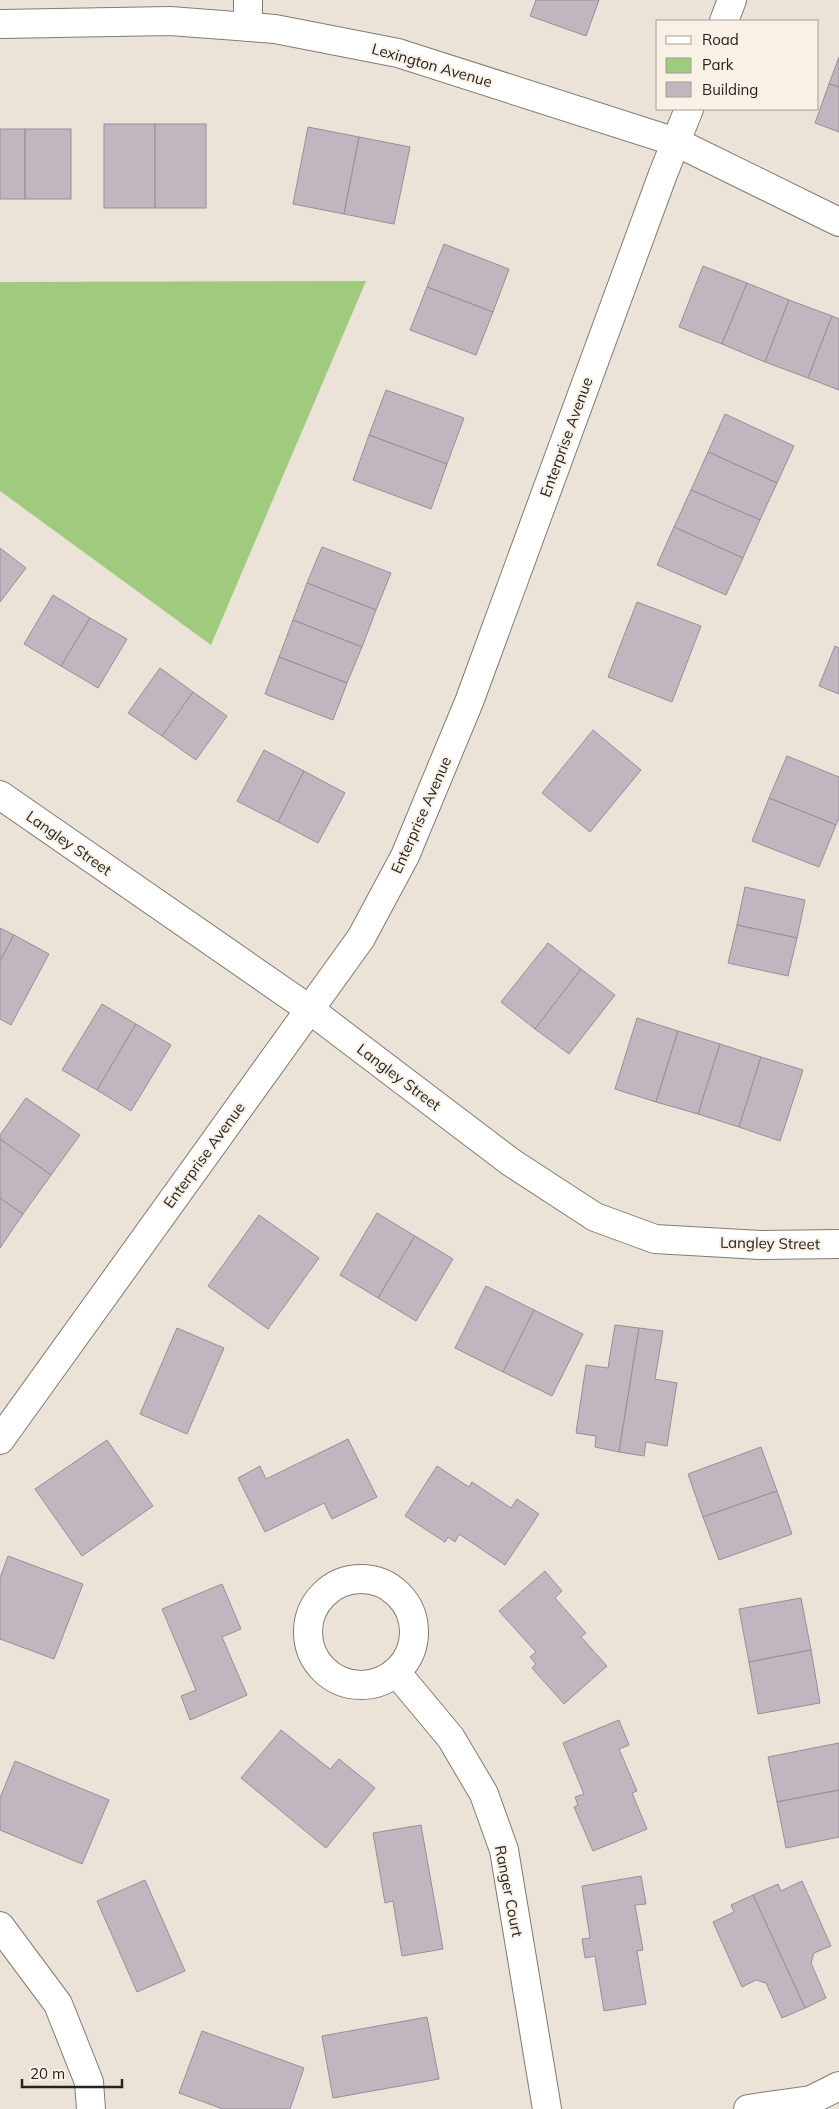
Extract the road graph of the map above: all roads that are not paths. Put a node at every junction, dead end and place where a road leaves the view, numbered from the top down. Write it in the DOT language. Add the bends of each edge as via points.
graph roads {
  1 [pos="248,0"];
  2 [pos="732,0"];
  3 [pos="724,20"];
  4 [pos="0,24"];
  5 [pos="248,27"];
  6 [pos="689,110"];
  7 [pos="676,142"];
  8 [pos="839,222"];
  9 [pos="0,795"];
  10 [pos="309,1009"];
  11 [pos="839,1244"];
  12 [pos="0,1440"];
  13 [pos="396,1672"];
  14 [pos="0,1926"];
  15 [pos="839,2086"];
  16 [pos="91,2109"];
  17 [pos="546,2109"];
  18 [pos="748,2109"];
  1 -- 5 [label="street"];
  2 -- 3 [label="street"];
  4 -- 5 [label="street, Lexington Avenue" via="170,21"];
  5 -- 7 [label="street, Lexington Avenue" via="398,52"];
  6 -- 7 [label="street, Enterprise Avenue"];
  7 -- 8 [label="street, Lexington Avenue"];
  7 -- 10 [label="street, Enterprise Avenue" via="469,702 405,856 361,938"];
  9 -- 10 [label="street, Langley Street"];
  10 -- 11 [label="street, Langley Street" via="512,1163 595,1216 655,1239 760,1245"];
  10 -- 12 [label="street, Enterprise Avenue"];
  13 -- 17 [label="street, Ranger Court" via="451,1738 484,1794 504,1850"];
  14 -- 16 [label="street" via="58,2004 89,2082"];
  15 -- 18 [label="street" via="811,2100"];
}
